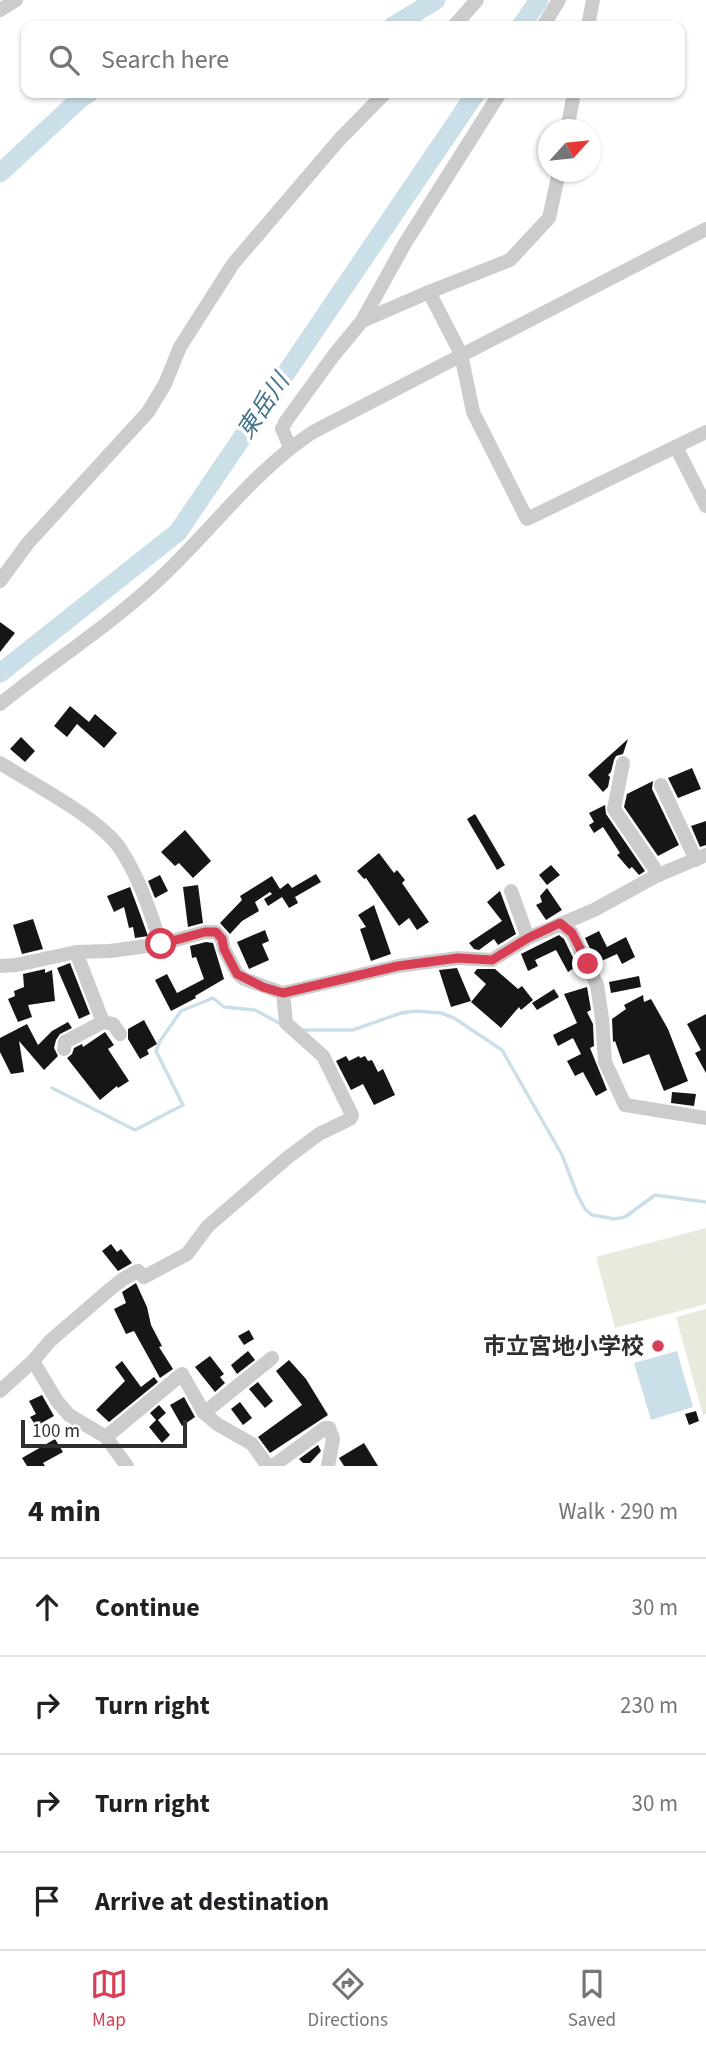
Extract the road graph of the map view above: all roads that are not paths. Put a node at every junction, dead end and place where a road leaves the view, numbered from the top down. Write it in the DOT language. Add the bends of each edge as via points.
graph roads {
  1 [pos="16,0"];
  2 [pos="477,0"];
  3 [pos="559,0"];
  4 [pos="593,0"];
  5 [pos="0,10"];
  6 [pos="458,21"];
  7 [pos="546,21"];
  8 [pos="589,21"];
  9 [pos="380,98"];
  10 [pos="497,98"];
  11 [pos="573,98"];
  12 [pos="569,119"];
  13 [pos="557,182"];
  14 [pos="706,229"];
  15 [pos="429,292"];
  16 [pos="362,321"];
  17 [pos="461,354"];
  18 [pos="706,432"];
  19 [pos="290,447"];
  20 [pos="677,447"];
  21 [pos="706,506"];
  22 [pos="0,581"];
  23 [pos="0,704"];
  24 [pos="0,763"];
  25 [pos="623,764"];
  26 [pos="661,785"];
  27 [pos="701,857"];
  28 [pos="659,875"];
  29 [pos="511,891"];
  30 [pos="560,923"];
  31 [pos="528,938"];
  32 [pos="161,944"];
  33 [pos="76,952"];
  34 [pos="0,966"];
  35 [pos="283,993"];
  36 [pos="103,1022"];
  37 [pos="120,1034"];
  38 [pos="64,1049"];
  39 [pos="706,1118"];
  40 [pos="272,1358"];
  41 [pos="33,1361"];
  42 [pos="0,1391"];
  43 [pos="204,1413"];
  44 [pos="106,1437"];
  45 [pos="127,1466"];
  46 [pos="271,1466"];
  47 [pos="328,1466"];
  1 -- 5 [label="street"];
  2 -- 6 [label="street"];
  3 -- 7 [label="street"];
  4 -- 8 [label="street"];
  9 -- 22 [label="street" via="233,264 180,347 148,412 28,543"];
  10 -- 16 [label="street"];
  11 -- 12 [label="street"];
  13 -- 15 [label="street" via="549,218 510,260"];
  14 -- 17 [label="street"];
  15 -- 16 [label="street"];
  15 -- 17 [label="street"];
  16 -- 19 [label="street" via="286,421 282,429"];
  17 -- 19 [label="street"];
  17 -- 20 [label="street" via="473,412 527,519"];
  18 -- 20 [label="street"];
  19 -- 23 [label="street" via="156,582"];
  20 -- 21 [label="street"];
  24 -- 32 [label="street" via="91,820 120,849 146,899"];
  25 -- 28 [label="street" via="611,804"];
  26 -- 27 [label="street"];
  27 -- 28 [label="street"];
  28 -- 30 [label="street"];
  29 -- 31 [label="street"];
  30 -- 31 [label="street"];
  30 -- 39 [label="street" via="572,933 597,985 605,1062 625,1105"];
  31 -- 35 [label="street" via="492,960 458,958 398,966"];
  32 -- 33 [label="street"];
  32 -- 35 [label="street" via="216,932 237,974"];
  33 -- 34 [label="street"];
  33 -- 36 [label="street"];
  35 -- 41 [label="street" via="286,1023 323,1056 350,1119 318,1134 260,1180 208,1226 187,1254 144,1277 138,1271 108,1291 50,1340"];
  36 -- 37 [label="street" via="113,1024"];
  36 -- 38 [label="street" via="65,1042"];
  40 -- 43 [label="street"];
  41 -- 42 [label="street"];
  41 -- 44 [label="street" via="69,1415"];
  43 -- 44 [label="street" via="182,1374"];
  43 -- 46 [label="street" via="252,1444"];
  44 -- 45 [label="street"];
  46 -- 47 [label="street" via="329,1428 333,1439"];
}
